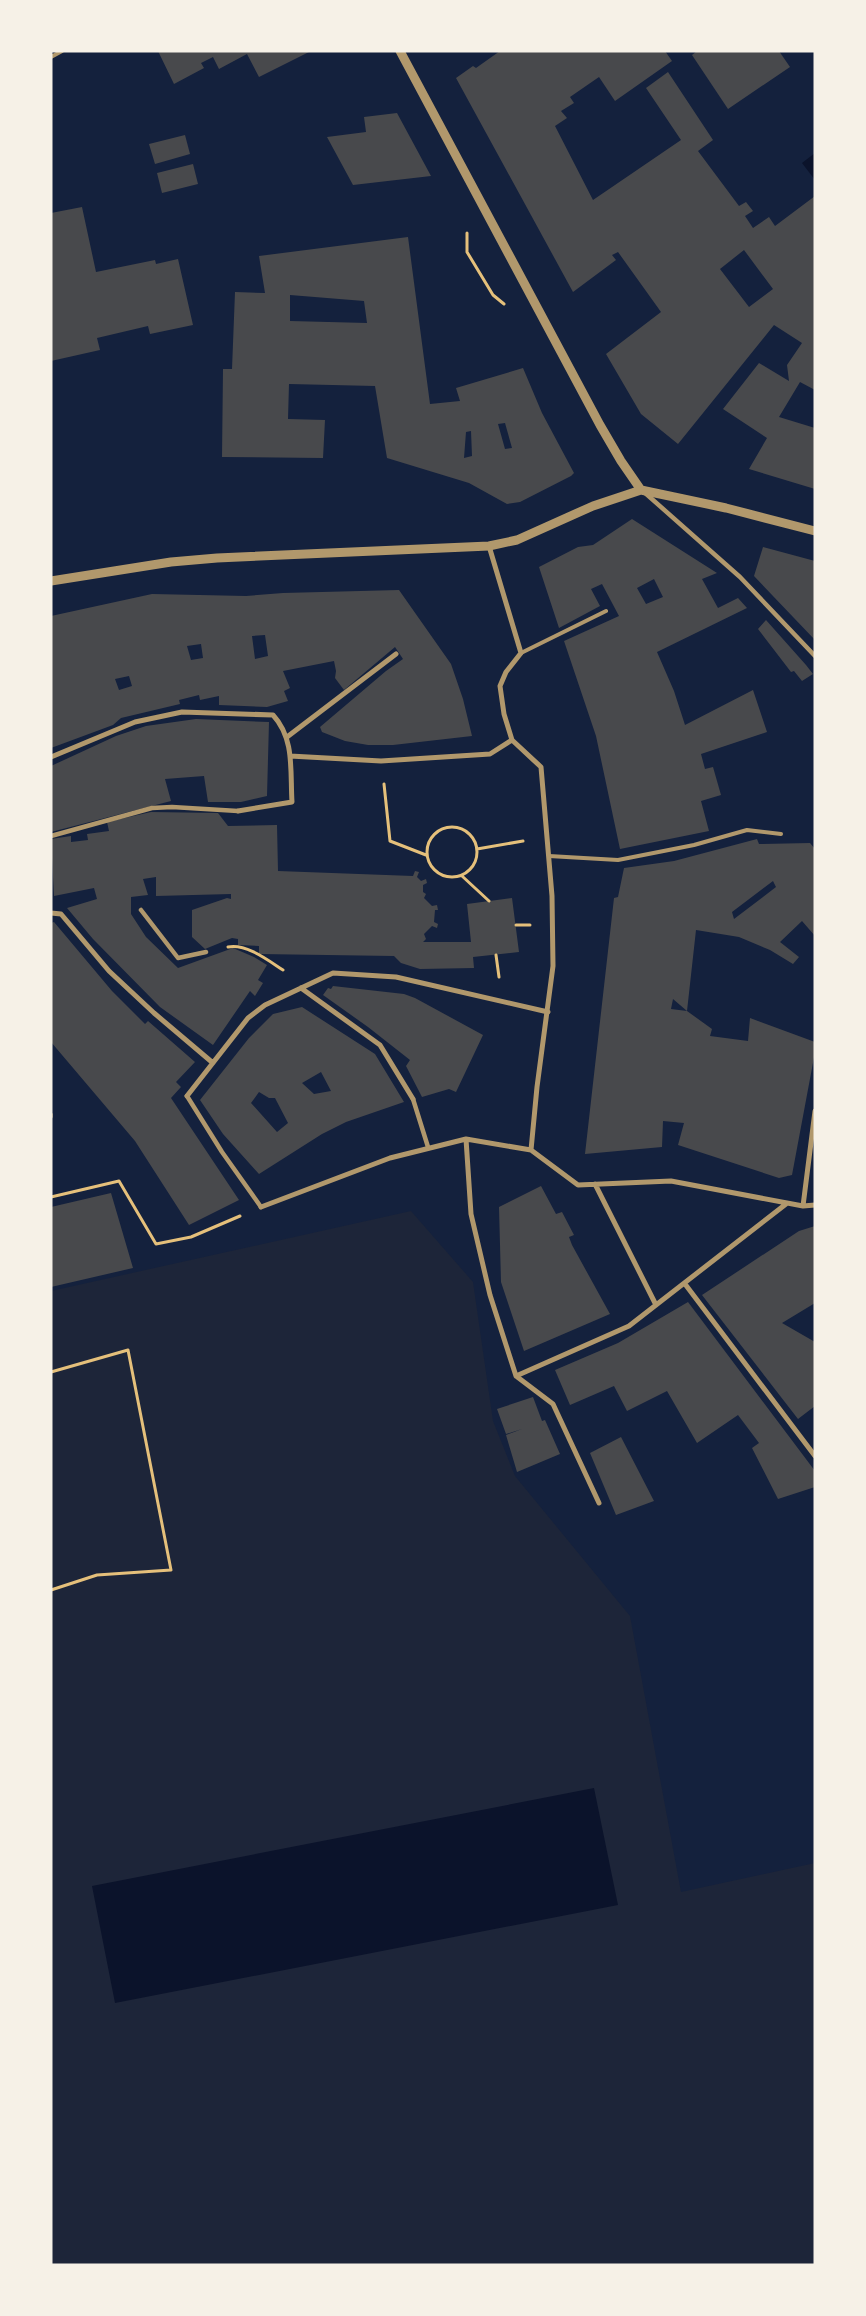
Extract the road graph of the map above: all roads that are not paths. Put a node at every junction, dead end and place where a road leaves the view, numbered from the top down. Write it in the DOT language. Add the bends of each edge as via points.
graph roads {
  1 [pos="62,51"];
  2 [pos="400,51"];
  3 [pos="51,57"];
  4 [pos="641,490"];
  5 [pos="815,531"];
  6 [pos="490,546"];
  7 [pos="51,581"];
  8 [pos="606,611"];
  9 [pos="521,653"];
  10 [pos="396,654"];
  11 [pos="815,656"];
  12 [pos="287,737"];
  13 [pos="512,740"];
  14 [pos="290,756"];
  15 [pos="51,757"];
  16 [pos="238,811"];
  17 [pos="781,834"];
  18 [pos="51,836"];
  19 [pos="549,856"];
  20 [pos="141,910"];
  21 [pos="51,913"];
  22 [pos="206,952"];
  23 [pos="301,988"];
  24 [pos="548,1012"];
  25 [pos="213,1063"];
  26 [pos="187,1096"];
  27 [pos="413,1099"];
  28 [pos="815,1111"];
  29 [pos="466,1139"];
  30 [pos="428,1147"];
  31 [pos="531,1150"];
  32 [pos="595,1184"];
  33 [pos="786,1204"];
  34 [pos="815,1205"];
  35 [pos="803,1206"];
  36 [pos="261,1207"];
  37 [pos="685,1284"];
  38 [pos="656,1305"];
  39 [pos="516,1376"];
  40 [pos="815,1456"];
  41 [pos="599,1503"];
  1 -- 3 [label="lane"];
  2 -- 4 [label="street" via="600,425"];
  4 -- 5 [label="street"];
  4 -- 6 [label="street" via="594,506 517,540"];
  4 -- 11 [label="street" via="740,577"];
  6 -- 7 [label="street" via="217,558"];
  6 -- 9 [label="street"];
  8 -- 9 [label="lane"];
  9 -- 13 [label="street" via="500,686"];
  10 -- 12 [label="street"];
  12 -- 14 [label="street"];
  12 -- 15 [label="street" via="273,715 182,712 135,722"];
  13 -- 14 [label="street" via="490,754 381,761"];
  13 -- 19 [label="street" via="541,767"];
  14 -- 16 [label="street" via="292,802"];
  16 -- 18 [label="street" via="152,808"];
  17 -- 19 [label="lane" via="747,830 694,845 618,860"];
  19 -- 24 [label="street" via="553,966"];
  20 -- 22 [label="street" via="178,958"];
  21 -- 25 [label="street" via="60,914 109,971"];
  23 -- 24 [label="street" via="333,973 396,977"];
  23 -- 25 [label="street" via="265,1005 248,1018"];
  23 -- 27 [label="street" via="380,1045"];
  24 -- 31 [label="street" via="536,1087"];
  25 -- 26 [label="street"];
  26 -- 36 [label="street"];
  27 -- 30 [label="street"];
  28 -- 35 [label="street"];
  29 -- 30 [label="street"];
  29 -- 31 [label="street"];
  29 -- 39 [label="street" via="471,1214 490,1295"];
  30 -- 36 [label="street"];
  31 -- 32 [label="street" via="578,1185"];
  32 -- 33 [label="street" via="671,1181"];
  32 -- 38 [label="street"];
  33 -- 35 [label="street"];
  33 -- 37 [label="street"];
  34 -- 35 [label="street"];
  37 -- 38 [label="street"];
  37 -- 40 [label="street"];
  38 -- 39 [label="street" via="629,1326"];
  39 -- 41 [label="street" via="553,1404"];
}
